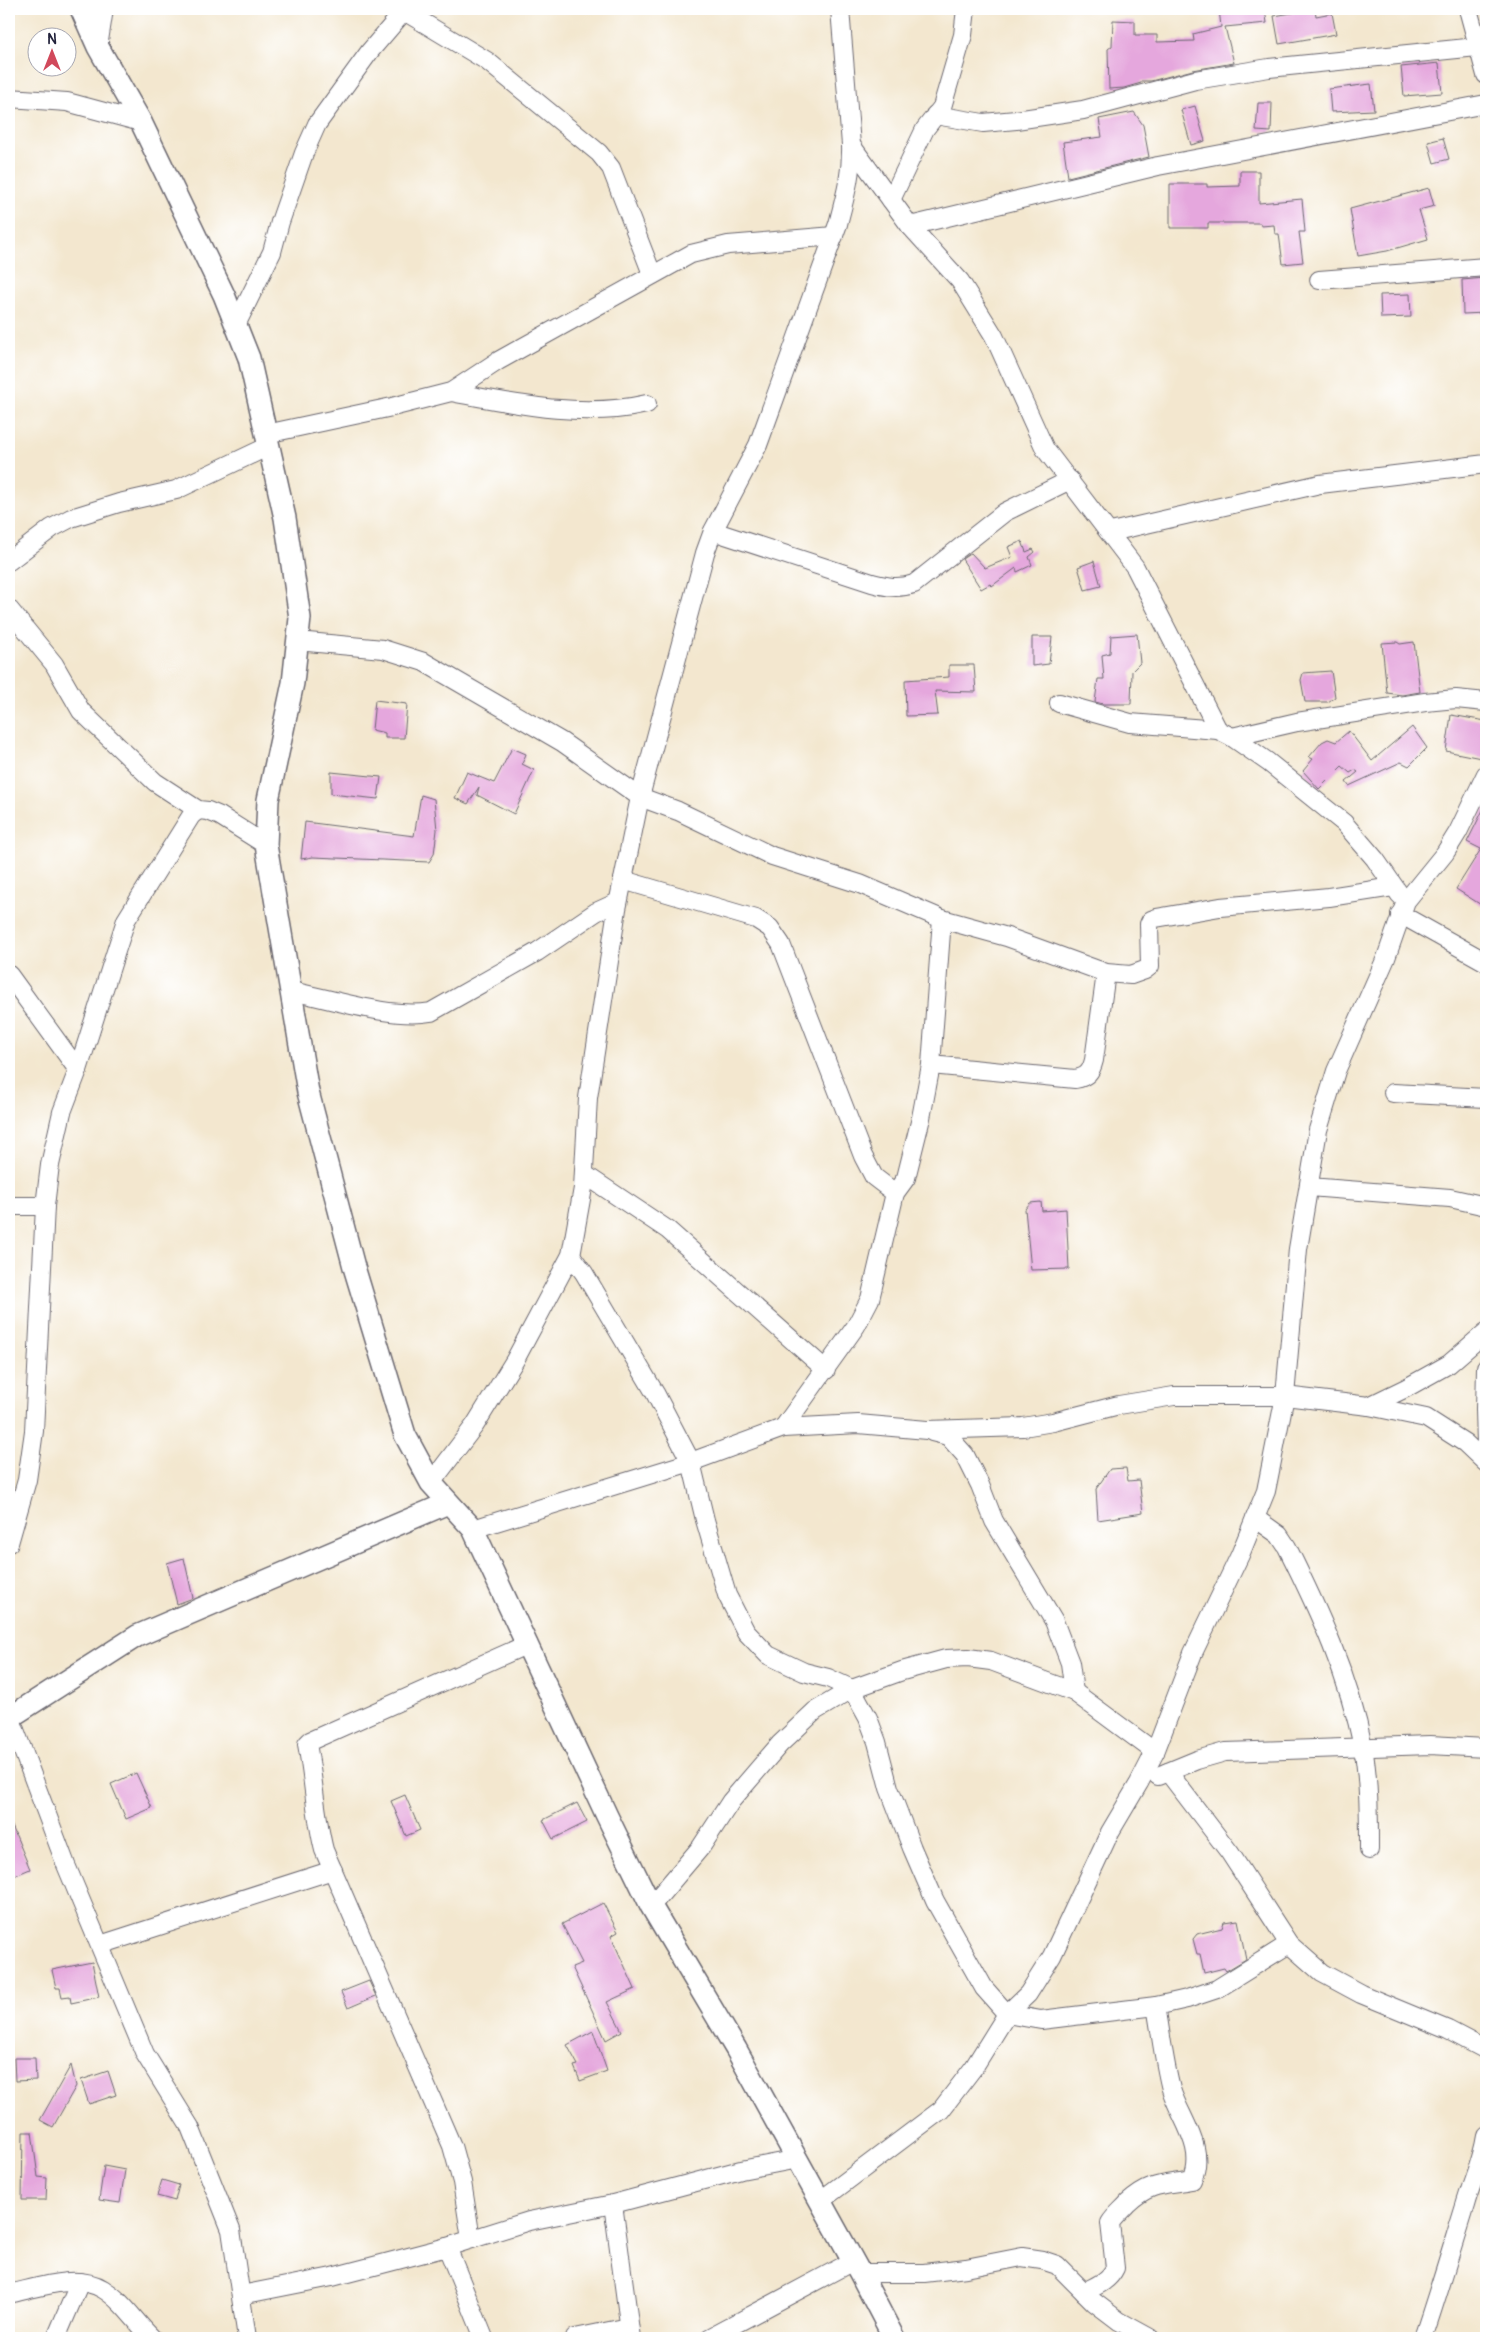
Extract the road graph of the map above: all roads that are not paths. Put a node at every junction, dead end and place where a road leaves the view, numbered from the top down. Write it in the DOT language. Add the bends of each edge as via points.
graph roads {
  1 [pos="81,9"];
  2 [pos="104,9"];
  3 [pos="840,9"];
  4 [pos="966,9"];
  5 [pos="1468,9"];
  6 [pos="405,10"];
  7 [pos="98,47"];
  8 [pos="1477,47"];
  9 [pos="1486,75"];
  10 [pos="9,98"];
  11 [pos="1486,104"];
  12 [pos="935,116"];
  13 [pos="141,122"];
  14 [pos="851,145"];
  15 [pos="891,200"];
  16 [pos="910,226"];
  17 [pos="834,236"];
  18 [pos="1486,267"];
  19 [pos="652,274"];
  20 [pos="1319,280"];
  21 [pos="236,325"];
  22 [pos="451,392"];
  23 [pos="647,404"];
  24 [pos="267,440"];
  25 [pos="1486,464"];
  26 [pos="1070,480"];
  27 [pos="713,532"];
  28 [pos="1110,532"];
  29 [pos="9,561"];
  30 [pos="9,609"];
  31 [pos="297,641"];
  32 [pos="1486,702"];
  33 [pos="1059,704"];
  34 [pos="1225,734"];
  35 [pos="1486,774"];
  36 [pos="640,797"];
  37 [pos="198,810"];
  38 [pos="266,845"];
  39 [pos="623,880"];
  40 [pos="1393,887"];
  41 [pos="618,902"];
  42 [pos="1403,907"];
  43 [pos="942,919"];
  44 [pos="1486,962"];
  45 [pos="1106,973"];
  46 [pos="9,976"];
  47 [pos="291,990"];
  48 [pos="931,1064"];
  49 [pos="78,1070"];
  50 [pos="1393,1093"];
  51 [pos="1486,1098"];
  52 [pos="584,1174"];
  53 [pos="1309,1187"];
  54 [pos="895,1193"];
  55 [pos="9,1206"];
  56 [pos="46,1206"];
  57 [pos="1486,1206"];
  58 [pos="571,1255"];
  59 [pos="1486,1332"];
  60 [pos="1486,1368"];
  61 [pos="826,1370"];
  62 [pos="1284,1396"];
  63 [pos="1369,1406"];
  64 [pos="783,1428"];
  65 [pos="927,1430"];
  66 [pos="1486,1444"];
  67 [pos="691,1462"];
  68 [pos="1486,1463"];
  69 [pos="431,1484"];
  70 [pos="448,1503"];
  71 [pos="1255,1518"];
  72 [pos="473,1529"];
  73 [pos="9,1543"];
  74 [pos="528,1644"];
  75 [pos="852,1689"];
  76 [pos="1074,1692"];
  77 [pos="9,1716"];
  78 [pos="1363,1748"];
  79 [pos="1486,1748"];
  80 [pos="1155,1752"];
  81 [pos="1168,1772"];
  82 [pos="1140,1784"];
  83 [pos="1369,1850"];
  84 [pos="333,1870"];
  85 [pos="651,1906"];
  86 [pos="1289,1944"];
  87 [pos="100,1945"];
  88 [pos="1156,2006"];
  89 [pos="1007,2014"];
  90 [pos="1486,2050"];
  91 [pos="1486,2135"];
  92 [pos="798,2159"];
  93 [pos="820,2201"];
  94 [pos="613,2204"];
  95 [pos="467,2210"];
  96 [pos="497,2231"];
  97 [pos="471,2239"];
  98 [pos="447,2247"];
  99 [pos="857,2267"];
  100 [pos="80,2282"];
  101 [pos="1084,2292"];
  102 [pos="9,2294"];
  103 [pos="240,2295"];
  104 [pos="630,2333"];
  105 [pos="56,2338"];
  106 [pos="152,2338"];
  107 [pos="247,2338"];
  108 [pos="484,2338"];
  109 [pos="575,2338"];
  110 [pos="709,2338"];
  111 [pos="894,2338"];
  112 [pos="1150,2338"];
  113 [pos="1423,2338"];
  1 -- 7 [label="street"];
  2 -- 7 [label="street"];
  3 -- 14 [label="street"];
  4 -- 12 [label="street" via="963,35 948,90"];
  5 -- 8 [label="street"];
  6 -- 19 [label="street" via="487,61 599,153 611,168"];
  6 -- 21 [label="street" via="370,51 317,124 298,170 272,252"];
  7 -- 13 [label="street"];
  8 -- 9 [label="street"];
  8 -- 12 [label="street" via="1269,68 1195,80 1083,110 1016,120 983,122"];
  10 -- 13 [label="street" via="66,102"];
  11 -- 16 [label="street" via="1158,166"];
  12 -- 15 [label="street" via="922,134"];
  13 -- 21 [label="street"];
  14 -- 15 [label="street"];
  14 -- 17 [label="street" via="848,187"];
  15 -- 16 [label="street"];
  16 -- 26 [label="street" via="970,296 994,336 1045,449"];
  17 -- 19 [label="street" via="728,245 691,254"];
  17 -- 27 [label="street" via="758,444"];
  18 -- 20 [label="street"];
  19 -- 22 [label="street"];
  21 -- 24 [label="street" via="249,358"];
  22 -- 23 [label="street" via="566,410 625,409"];
  22 -- 24 [label="street"];
  24 -- 29 [label="street" via="176,490 71,518 52,528"];
  24 -- 31 [label="street" via="285,518 300,618"];
  25 -- 28 [label="street" via="1320,484"];
  26 -- 27 [label="street" via="1005,512 914,584 903,588 872,583"];
  26 -- 28 [label="street"];
  27 -- 36 [label="street"];
  28 -- 34 [label="street" via="1135,567"];
  30 -- 37 [label="street" via="54,664 80,711 154,782"];
  31 -- 36 [label="street" via="383,650 424,662 562,742"];
  31 -- 38 [label="street" via="293,683 268,800"];
  32 -- 34 [label="street" via="1456,699 1425,702"];
  33 -- 34 [label="street" via="1130,723"];
  34 -- 40 [label="street" via="1268,762 1344,823 1376,859"];
  35 -- 42 [label="street" via="1458,832"];
  36 -- 39 [label="street"];
  36 -- 43 [label="street" via="678,811 772,856 860,884"];
  37 -- 38 [label="street" via="220,816"];
  37 -- 49 [label="street" via="191,816 126,920"];
  38 -- 47 [label="street"];
  39 -- 41 [label="street"];
  39 -- 54 [label="street" via="756,919 770,928 781,944 862,1156 874,1177"];
  40 -- 42 [label="street"];
  40 -- 45 [label="street" via="1329,897 1220,907 1156,918 1151,920 1148,929 1150,966 1131,975"];
  41 -- 47 [label="street" via="596,912 537,952 431,1012 395,1013"];
  41 -- 52 [label="street" via="588,1098"];
  42 -- 44 [label="street"];
  42 -- 53 [label="street" via="1386,958 1336,1071 1318,1130"];
  43 -- 45 [label="street" via="1007,937"];
  43 -- 48 [label="street"];
  45 -- 48 [label="street" via="1092,1070 1084,1078"];
  46 -- 49 [label="street"];
  47 -- 69 [label="street" via="308,1092 354,1267 405,1435"];
  48 -- 54 [label="street" via="906,1178"];
  49 -- 56 [label="street" via="62,1112 50,1165"];
  50 -- 51 [label="street"];
  52 -- 58 [label="street"];
  52 -- 61 [label="street" via="668,1230"];
  53 -- 57 [label="street" via="1450,1198"];
  53 -- 62 [label="street" via="1298,1249"];
  54 -- 61 [label="street" via="870,1299"];
  55 -- 56 [label="street"];
  56 -- 73 [label="street" via="34,1432 27,1480"];
  58 -- 67 [label="street" via="655,1393"];
  58 -- 69 [label="street" via="475,1425"];
  59 -- 63 [label="street" via="1449,1364"];
  60 -- 66 [label="street"];
  61 -- 64 [label="street"];
  62 -- 63 [label="street"];
  62 -- 65 [label="street" via="1174,1396 1022,1427"];
  62 -- 71 [label="street" via="1266,1491"];
  63 -- 68 [label="street" via="1426,1418 1465,1443"];
  64 -- 65 [label="street" via="858,1424"];
  64 -- 67 [label="street"];
  65 -- 76 [label="street" via="948,1436 965,1455 994,1521 1054,1621 1070,1663"];
  67 -- 72 [label="street"];
  67 -- 75 [label="street" via="726,1595 746,1632 768,1655"];
  69 -- 70 [label="street"];
  70 -- 72 [label="street"];
  70 -- 77 [label="street" via="137,1636"];
  71 -- 78 [label="street" via="1279,1535 1288,1547 1343,1672"];
  71 -- 80 [label="street" via="1193,1653"];
  72 -- 74 [label="street"];
  74 -- 84 [label="street" via="308,1743 317,1823"];
  74 -- 85 [label="street"];
  75 -- 76 [label="street" via="946,1659 968,1658 991,1661"];
  75 -- 85 [label="street" via="816,1711 780,1744 731,1801 701,1848"];
  75 -- 89 [label="street" via="868,1718 890,1788 935,1901 984,1988"];
  76 -- 80 [label="street"];
  77 -- 87 [label="street"];
  78 -- 79 [label="street" via="1430,1745"];
  78 -- 81 [label="street" via="1225,1752"];
  78 -- 83 [label="street" via="1369,1805"];
  80 -- 82 [label="street"];
  81 -- 82 [label="street"];
  81 -- 86 [label="street" via="1230,1853"];
  82 -- 89 [label="street" via="1110,1832 1052,1956 1028,1994"];
  84 -- 87 [label="street"];
  84 -- 95 [label="street" via="452,2146"];
  85 -- 92 [label="street"];
  86 -- 88 [label="street" via="1217,1989"];
  86 -- 90 [label="street" via="1322,1973"];
  87 -- 103 [label="street" via="146,2054 190,2128 231,2230"];
  88 -- 89 [label="street" via="1041,2020"];
  88 -- 101 [label="street" via="1172,2091 1198,2156 1196,2171 1192,2180 1149,2187 1113,2218 1110,2223 1115,2268 1103,2282"];
  89 -- 93 [label="street" via="974,2067 941,2110"];
  91 -- 113 [label="street" via="1482,2158"];
  92 -- 93 [label="street"];
  92 -- 94 [label="street" via="741,2170"];
  93 -- 99 [label="street"];
  94 -- 96 [label="street" via="529,2220"];
  94 -- 104 [label="street"];
  95 -- 96 [label="street"];
  95 -- 97 [label="street"];
  96 -- 97 [label="street"];
  97 -- 98 [label="street"];
  98 -- 103 [label="street" via="332,2277"];
  98 -- 108 [label="street"];
  99 -- 101 [label="street" via="924,2273 1022,2257 1057,2265"];
  99 -- 110 [label="street"];
  99 -- 111 [label="street"];
  100 -- 102 [label="street"];
  100 -- 105 [label="street"];
  100 -- 106 [label="street" via="103,2289"];
  101 -- 112 [label="street" via="1119,2321"];
  103 -- 107 [label="street"];
  104 -- 109 [label="street"];
}
